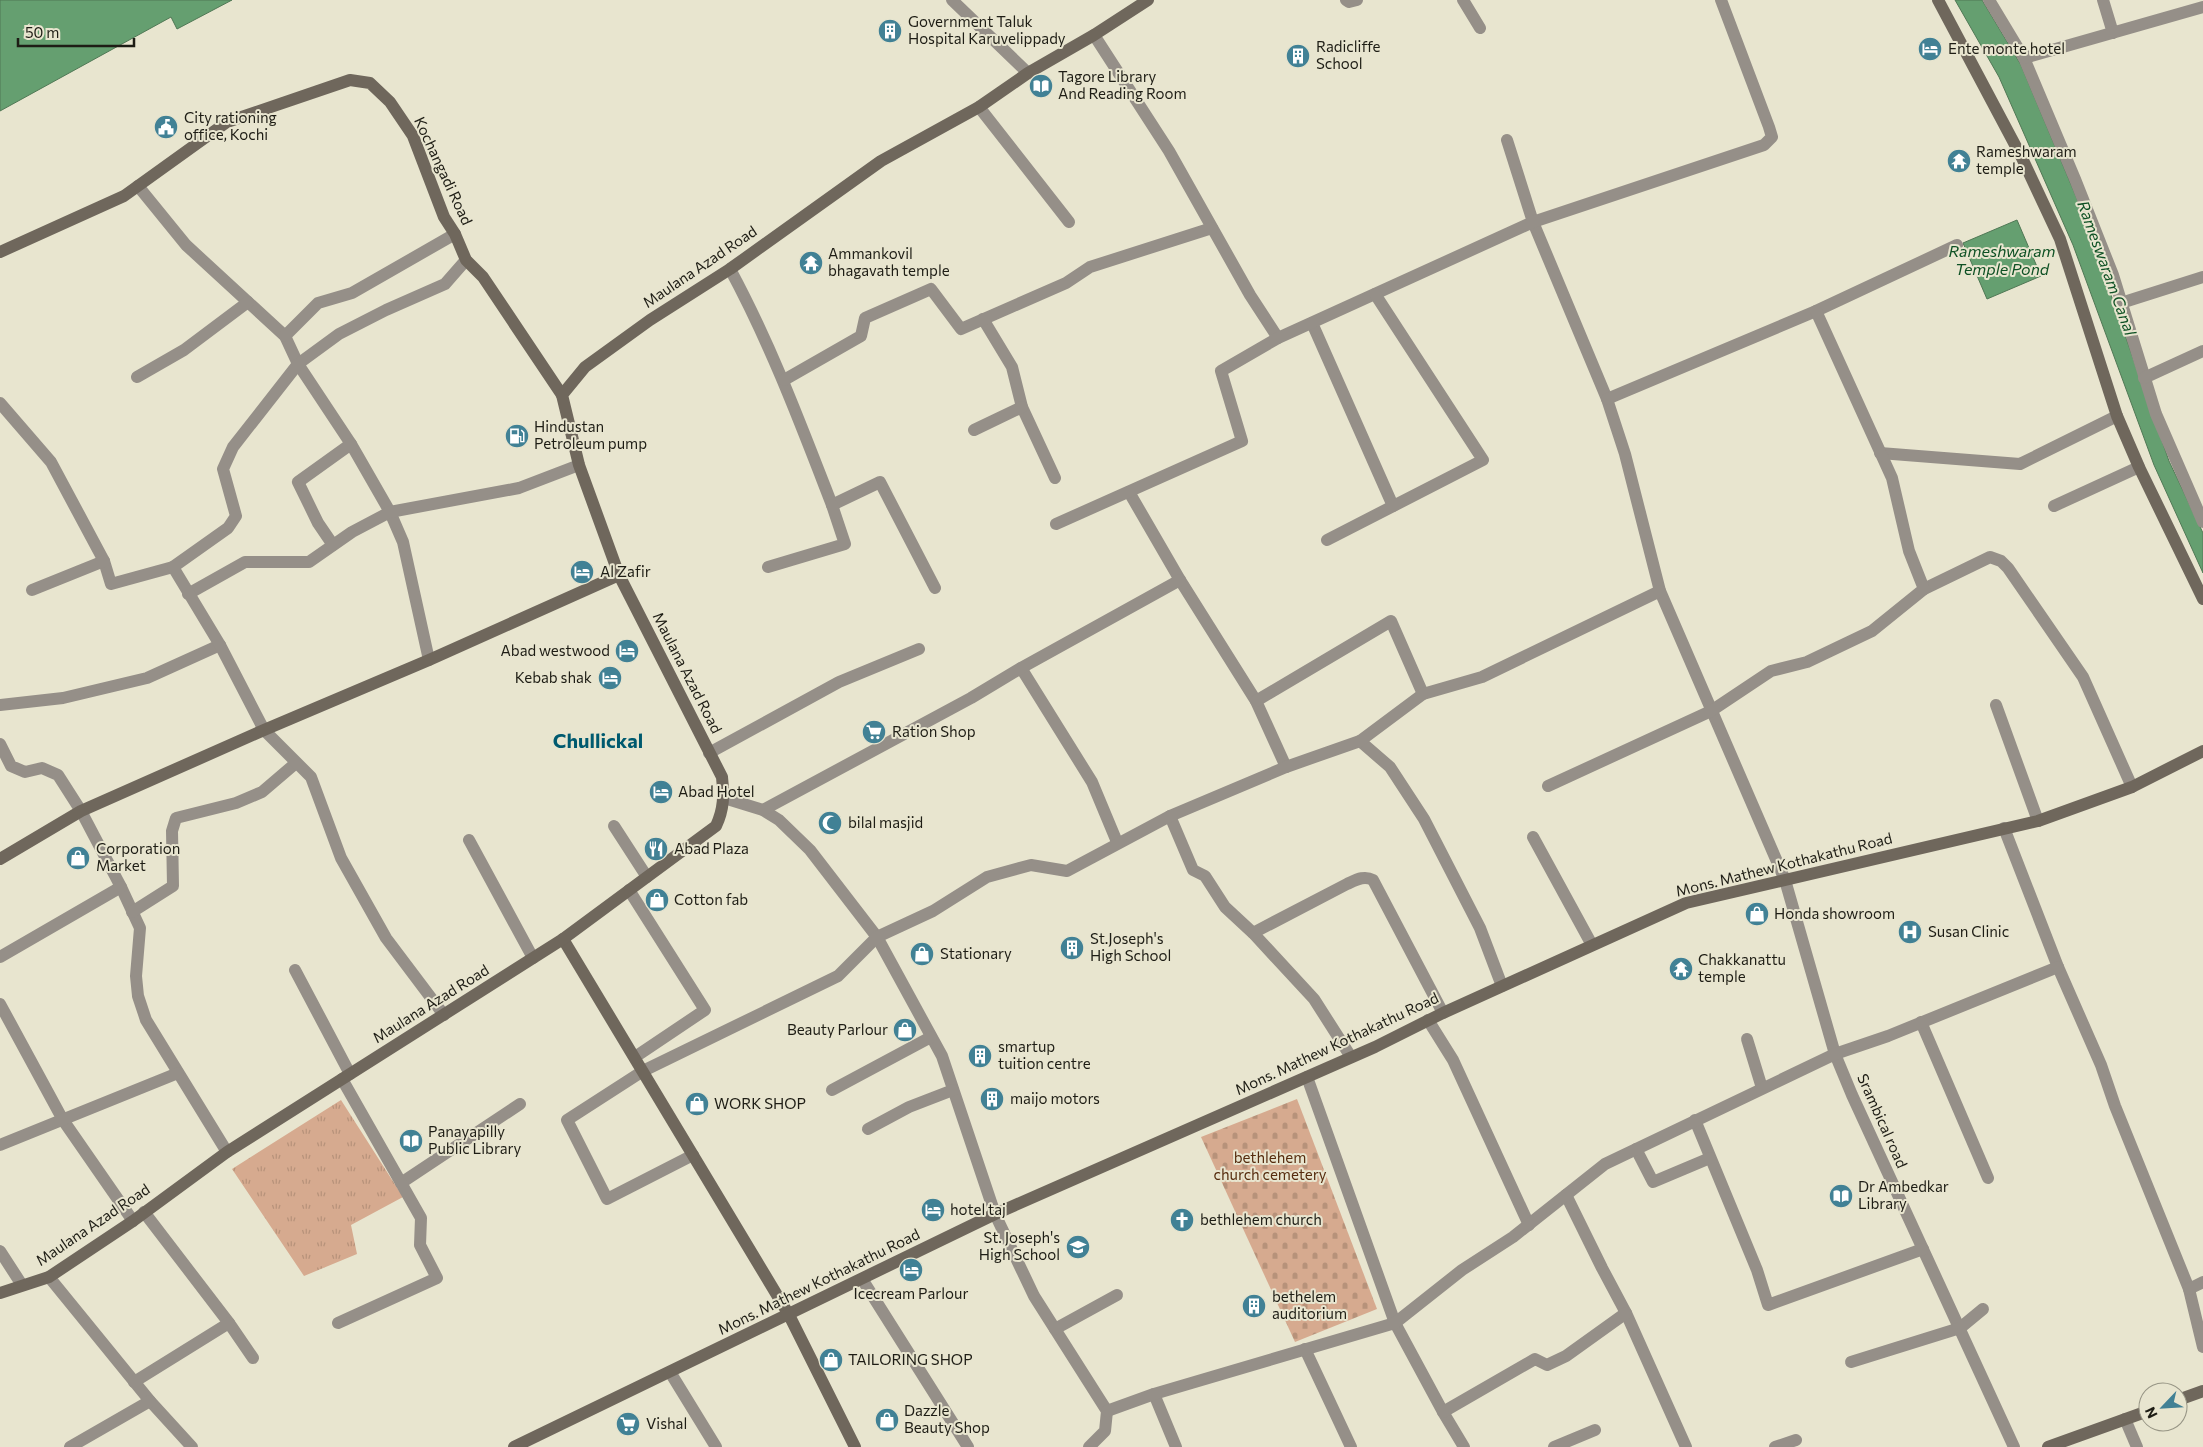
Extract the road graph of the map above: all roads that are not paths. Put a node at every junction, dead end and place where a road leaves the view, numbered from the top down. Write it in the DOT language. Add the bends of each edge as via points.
graph roads {
  1 [pos="952,0"];
  2 [pos="1148,0"];
  3 [pos="1346,0"];
  4 [pos="1357,0"];
  5 [pos="1463,0"];
  6 [pos="1721,0"];
  7 [pos="1938,0"];
  8 [pos="1989,0"];
  9 [pos="2103,0"];
  10 [pos="2203,7"];
  11 [pos="1480,28"];
  12 [pos="2113,33"];
  13 [pos="1094,36"];
  14 [pos="2024,58"];
  15 [pos="1028,73"];
  16 [pos="979,107"];
  17 [pos="1507,140"];
  18 [pos="138,186"];
  19 [pos="1069,222"];
  20 [pos="1533,222"];
  21 [pos="1212,228"];
  22 [pos="455,234"];
  23 [pos="1957,245"];
  24 [pos="0,252"];
  25 [pos="466,260"];
  26 [pos="730,269"];
  27 [pos="2203,277"];
  28 [pos="1375,294"];
  29 [pos="248,302"];
  30 [pos="2121,302"];
  31 [pos="1816,311"];
  32 [pos="983,320"];
  33 [pos="1312,323"];
  34 [pos="285,336"];
  35 [pos="1278,338"];
  36 [pos="2203,351"];
  37 [pos="298,364"];
  38 [pos="137,377"];
  39 [pos="2144,378"];
  40 [pos="784,380"];
  41 [pos="562,395"];
  42 [pos="1607,399"];
  43 [pos="0,403"];
  44 [pos="1022,407"];
  45 [pos="2117,416"];
  46 [pos="974,430"];
  47 [pos="351,444"];
  48 [pos="1880,453"];
  49 [pos="579,465"];
  50 [pos="2139,467"];
  51 [pos="1054,478"];
  52 [pos="1129,492"];
  53 [pos="832,505"];
  54 [pos="1393,506"];
  55 [pos="2054,506"];
  56 [pos="390,512"];
  57 [pos="2203,522"];
  58 [pos="1056,524"];
  59 [pos="1328,540"];
  60 [pos="333,545"];
  61 [pos="104,561"];
  62 [pos="173,567"];
  63 [pos="768,567"];
  64 [pos="620,575"];
  65 [pos="1180,580"];
  66 [pos="935,588"];
  67 [pos="1924,589"];
  68 [pos="32,590"];
  69 [pos="1660,591"];
  70 [pos="188,594"];
  71 [pos="2203,599"];
  72 [pos="220,645"];
  73 [pos="919,649"];
  74 [pos="429,660"];
  75 [pos="1021,668"];
  76 [pos="1423,694"];
  77 [pos="1256,701"];
  78 [pos="0,705"];
  79 [pos="1996,705"];
  80 [pos="1711,710"];
  81 [pos="264,730"];
  82 [pos="1360,741"];
  83 [pos="0,744"];
  84 [pos="2203,751"];
  85 [pos="709,753"];
  86 [pos="296,763"];
  87 [pos="1286,767"];
  88 [pos="1548,786"];
  89 [pos="2132,787"];
  90 [pos="724,798"];
  91 [pos="762,810"];
  92 [pos="81,811"];
  93 [pos="1170,816"];
  94 [pos="2038,821"];
  95 [pos="614,826"];
  96 [pos="2004,828"];
  97 [pos="1533,836"];
  98 [pos="469,840"];
  99 [pos="1117,842"];
  100 [pos="0,859"];
  101 [pos="647,877"];
  102 [pos="1785,880"];
  103 [pos="121,886"];
  104 [pos="630,890"];
  105 [pos="132,912"];
  106 [pos="1253,933"];
  107 [pos="877,937"];
  108 [pos="563,939"];
  109 [pos="1592,945"];
  110 [pos="0,957"];
  111 [pos="533,958"];
  112 [pos="2058,967"];
  113 [pos="295,970"];
  114 [pos="1502,986"];
  115 [pos="0,1004"];
  116 [pos="1443,1013"];
  117 [pos="444,1015"];
  118 [pos="1428,1020"];
  119 [pos="1921,1022"];
  120 [pos="931,1037"];
  121 [pos="1747,1039"];
  122 [pos="1835,1054"];
  123 [pos="635,1057"];
  124 [pos="1351,1057"];
  125 [pos="643,1071"];
  126 [pos="178,1073"];
  127 [pos="346,1077"];
  128 [pos="1307,1077"];
  129 [pos="1762,1088"];
  130 [pos="832,1090"];
  131 [pos="953,1090"];
  132 [pos="520,1104"];
  133 [pos="63,1120"];
  134 [pos="1695,1120"];
  135 [pos="868,1129"];
  136 [pos="0,1145"];
  137 [pos="1636,1149"];
  138 [pos="227,1152"];
  139 [pos="693,1155"];
  140 [pos="1710,1158"];
  141 [pos="1988,1178"];
  142 [pos="401,1183"];
  143 [pos="1566,1195"];
  144 [pos="144,1212"];
  145 [pos="995,1214"];
  146 [pos="133,1221"];
  147 [pos="1529,1225"];
  148 [pos="1924,1249"];
  149 [pos="0,1251"];
  150 [pos="49,1277"];
  151 [pos="862,1279"];
  152 [pos="2203,1282"];
  153 [pos="22,1285"];
  154 [pos="2189,1289"];
  155 [pos="0,1294"];
  156 [pos="1117,1295"];
  157 [pos="1983,1309"];
  158 [pos="1626,1313"];
  159 [pos="789,1315"];
  160 [pos="338,1323"];
  161 [pos="1396,1323"];
  162 [pos="229,1324"];
  163 [pos="1960,1328"];
  164 [pos="1055,1329"];
  165 [pos="2203,1347"];
  166 [pos="1305,1349"];
  167 [pos="253,1358"];
  168 [pos="1851,1362"];
  169 [pos="670,1372"];
  170 [pos="134,1382"];
  171 [pos="2203,1390"];
  172 [pos="1154,1394"];
  173 [pos="2188,1396"];
  174 [pos="150,1401"];
  175 [pos="1108,1411"];
  176 [pos="1443,1412"];
  177 [pos="2138,1414"];
  178 [pos="2125,1419"];
  179 [pos="1595,1430"];
  180 [pos="1796,1440"];
  181 [pos="70,1447"];
  182 [pos="192,1447"];
  183 [pos="514,1447"];
  184 [pos="716,1447"];
  185 [pos="855,1447"];
  186 [pos="968,1447"];
  187 [pos="1089,1447"];
  188 [pos="1176,1447"];
  189 [pos="1351,1447"];
  190 [pos="1464,1447"];
  191 [pos="1554,1447"];
  192 [pos="1686,1447"];
  193 [pos="1775,1447"];
  194 [pos="2014,1447"];
  195 [pos="2048,1447"];
  196 [pos="2137,1447"];
  1 -- 15 [label="street"];
  2 -- 13 [label="street, Maulana Azad Road"];
  3 -- 4 [label="street"];
  5 -- 11 [label="street"];
  6 -- 20 [label="street" via="1772,137 1764,145"];
  7 -- 45 [label="street" via="2014,142 2060,239"];
  8 -- 14 [label="street"];
  9 -- 12 [label="street"];
  10 -- 12 [label="street"];
  12 -- 14 [label="street"];
  13 -- 15 [label="street, Maulana Azad Road"];
  13 -- 21 [label="street" via="1169,151"];
  14 -- 30 [label="street" via="2113,274"];
  15 -- 16 [label="street, Maulana Azad Road"];
  16 -- 19 [label="street"];
  16 -- 26 [label="street, Maulana Azad Road" via="880,161"];
  17 -- 20 [label="street, Srambical road"];
  18 -- 22 [label="street, Kochangadi Road" via="227,122 350,80 370,83 390,102 413,136 444,217"];
  18 -- 24 [label="street, Kochangadi Road" via="124,196"];
  18 -- 29 [label="street" via="186,245"];
  20 -- 28 [label="street"];
  20 -- 42 [label="street, Srambical road"];
  21 -- 32 [label="street" via="1090,267 1066,282"];
  21 -- 35 [label="street"];
  22 -- 25 [label="street, Kochangadi Road"];
  22 -- 34 [label="street" via="352,293 318,303"];
  23 -- 31 [label="street"];
  25 -- 37 [label="street" via="445,284 339,334"];
  25 -- 41 [label="street, Kochangadi Road" via="484,277"];
  26 -- 40 [label="street"];
  26 -- 41 [label="street, Maulana Azad Road" via="650,320 585,367"];
  27 -- 30 [label="street"];
  28 -- 33 [label="street"];
  28 -- 54 [label="street" via="1483,460"];
  29 -- 34 [label="street"];
  29 -- 38 [label="street" via="184,350"];
  30 -- 39 [label="street"];
  31 -- 42 [label="street"];
  31 -- 48 [label="street"];
  32 -- 40 [label="street" via="961,329 931,289 865,318 861,336"];
  32 -- 44 [label="street" via="1012,367"];
  33 -- 35 [label="street"];
  33 -- 54 [label="street"];
  34 -- 37 [label="street"];
  35 -- 52 [label="street" via="1221,370 1242,441"];
  36 -- 39 [label="street"];
  37 -- 47 [label="street"];
  37 -- 62 [label="street" via="233,447 223,469 236,516 228,528"];
  39 -- 57 [label="street" via="2156,414"];
  40 -- 53 [label="street"];
  41 -- 49 [label="street, Maulana Azad Road"];
  42 -- 69 [label="street, Srambical road" via="1625,454"];
  43 -- 61 [label="street" via="52,462"];
  44 -- 46 [label="street"];
  44 -- 51 [label="street"];
  45 -- 48 [label="street" via="2020,464"];
  45 -- 50 [label="street"];
  47 -- 56 [label="street"];
  47 -- 60 [label="street" via="298,482"];
  48 -- 67 [label="street" via="1892,478 1909,551"];
  49 -- 56 [label="street" via="519,488"];
  49 -- 64 [label="street, Maulana Azad Road"];
  50 -- 55 [label="street"];
  50 -- 71 [label="street"];
  52 -- 58 [label="street"];
  52 -- 65 [label="street"];
  53 -- 63 [label="street" via="845,544"];
  53 -- 66 [label="street" via="880,482"];
  54 -- 59 [label="street"];
  56 -- 60 [label="street"];
  56 -- 74 [label="street" via="403,542"];
  60 -- 70 [label="street" via="309,562 245,562"];
  61 -- 62 [label="street" via="111,584"];
  61 -- 68 [label="street"];
  62 -- 70 [label="street"];
  64 -- 74 [label="street"];
  64 -- 85 [label="street, Maulana Azad Road"];
  65 -- 75 [label="street"];
  65 -- 77 [label="street"];
  67 -- 80 [label="street" via="1872,631 1807,662 1771,672"];
  67 -- 89 [label="street" via="1990,557 2001,561 2083,677"];
  69 -- 76 [label="street" via="1482,677"];
  69 -- 80 [label="street, Srambical road"];
  70 -- 72 [label="street"];
  72 -- 78 [label="street" via="146,678 63,698"];
  72 -- 81 [label="street"];
  73 -- 85 [label="street" via="839,682"];
  74 -- 81 [label="street"];
  75 -- 91 [label="street"];
  75 -- 99 [label="street" via="1092,782"];
  76 -- 77 [label="street" via="1391,621"];
  76 -- 82 [label="street"];
  77 -- 87 [label="street"];
  79 -- 94 [label="street"];
  80 -- 88 [label="street"];
  80 -- 102 [label="street, Srambical road"];
  81 -- 86 [label="street"];
  81 -- 92 [label="street"];
  82 -- 87 [label="street"];
  82 -- 114 [label="street" via="1390,767 1424,819 1480,928"];
  83 -- 92 [label="street" via="10,766 26,772 42,768 58,775"];
  84 -- 89 [label="street, Mons. Mathew Kothakathu Road"];
  85 -- 90 [label="street, Maulana Azad Road" via="722,777"];
  86 -- 105 [label="street" via="262,792 219,808 176,818 172,831 174,886"];
  86 -- 117 [label="street" via="310,777 341,858 386,938"];
  87 -- 93 [label="street"];
  89 -- 94 [label="street, Mons. Mathew Kothakathu Road"];
  90 -- 91 [label="street"];
  90 -- 101 [label="street, Maulana Azad Road" via="716,826"];
  91 -- 107 [label="street" via="779,820 810,850"];
  92 -- 100 [label="street"];
  92 -- 103 [label="street"];
  93 -- 99 [label="street"];
  93 -- 106 [label="street" via="1193,870 1205,876 1225,907"];
  94 -- 96 [label="street, Mons. Mathew Kothakathu Road"];
  95 -- 101 [label="street"];
  96 -- 102 [label="street, Mons. Mathew Kothakathu Road"];
  96 -- 112 [label="street"];
  97 -- 109 [label="street"];
  98 -- 111 [label="street"];
  99 -- 107 [label="street" via="1067,871 1031,865 987,878 933,911"];
  101 -- 104 [label="street, Maulana Azad Road"];
  102 -- 109 [label="street, Mons. Mathew Kothakathu Road" via="1686,903"];
  102 -- 122 [label="street, Srambical road"];
  103 -- 105 [label="street"];
  103 -- 110 [label="street"];
  104 -- 108 [label="street, Maulana Azad Road"];
  104 -- 123 [label="street" via="705,1010"];
  105 -- 126 [label="street" via="140,928 136,976 138,996 146,1020"];
  106 -- 116 [label="street" via="1354,881 1373,880"];
  106 -- 124 [label="street" via="1314,999"];
  107 -- 120 [label="street"];
  107 -- 125 [label="street" via="838,976"];
  108 -- 111 [label="street, Maulana Azad Road"];
  108 -- 123 [label="street"];
  109 -- 114 [label="street, Mons. Mathew Kothakathu Road"];
  111 -- 117 [label="street, Maulana Azad Road"];
  112 -- 119 [label="street"];
  112 -- 154 [label="street" via="2101,1065"];
  113 -- 127 [label="street"];
  114 -- 116 [label="street, Mons. Mathew Kothakathu Road"];
  115 -- 133 [label="street"];
  116 -- 118 [label="street, Mons. Mathew Kothakathu Road"];
  117 -- 127 [label="street, Maulana Azad Road"];
  118 -- 124 [label="street, Mons. Mathew Kothakathu Road"];
  118 -- 147 [label="street" via="1453,1060"];
  119 -- 122 [label="street"];
  119 -- 141 [label="street"];
  120 -- 130 [label="street"];
  120 -- 131 [label="street" via="942,1056"];
  121 -- 129 [label="street"];
  122 -- 129 [label="street"];
  122 -- 148 [label="street, Srambical road"];
  123 -- 125 [label="street"];
  124 -- 128 [label="street, Mons. Mathew Kothakathu Road"];
  125 -- 139 [label="street"];
  125 -- 139 [label="street" via="567,1120 607,1199"];
  126 -- 133 [label="street"];
  126 -- 138 [label="street"];
  127 -- 138 [label="street, Maulana Azad Road"];
  127 -- 142 [label="street"];
  128 -- 145 [label="street, Mons. Mathew Kothakathu Road"];
  128 -- 161 [label="street"];
  129 -- 134 [label="street"];
  131 -- 135 [label="street" via="909,1107"];
  131 -- 145 [label="street"];
  132 -- 142 [label="street"];
  133 -- 136 [label="street"];
  133 -- 146 [label="street"];
  134 -- 137 [label="street"];
  134 -- 140 [label="street"];
  137 -- 140 [label="street" via="1653,1182"];
  137 -- 143 [label="street" via="1605,1164"];
  138 -- 144 [label="street, Maulana Azad Road"];
  139 -- 159 [label="street"];
  140 -- 148 [label="street" via="1757,1270 1768,1305"];
  142 -- 160 [label="street" via="421,1218 420,1245 437,1278"];
  143 -- 147 [label="street"];
  143 -- 158 [label="street"];
  144 -- 146 [label="street, Maulana Azad Road"];
  144 -- 162 [label="street"];
  145 -- 151 [label="street, Mons. Mathew Kothakathu Road"];
  145 -- 164 [label="street" via="1034,1296"];
  146 -- 150 [label="street, Maulana Azad Road"];
  147 -- 161 [label="street" via="1462,1270"];
  148 -- 163 [label="street, Srambical road"];
  149 -- 153 [label="street"];
  150 -- 153 [label="street, Maulana Azad Road"];
  150 -- 170 [label="street"];
  151 -- 159 [label="street, Mons. Mathew Kothakathu Road"];
  151 -- 186 [label="street"];
  152 -- 154 [label="street"];
  153 -- 155 [label="street, Maulana Azad Road"];
  154 -- 165 [label="street"];
  156 -- 164 [label="street"];
  157 -- 163 [label="street"];
  158 -- 176 [label="street" via="1566,1356 1547,1365 1535,1359"];
  158 -- 192 [label="street"];
  159 -- 169 [label="street, Mons. Mathew Kothakathu Road"];
  159 -- 185 [label="street"];
  161 -- 166 [label="street"];
  161 -- 176 [label="street"];
  162 -- 167 [label="street"];
  162 -- 170 [label="street"];
  163 -- 168 [label="street"];
  163 -- 194 [label="street, Srambical road"];
  164 -- 175 [label="street"];
  166 -- 172 [label="street"];
  166 -- 189 [label="street"];
  169 -- 183 [label="street, Mons. Mathew Kothakathu Road"];
  169 -- 184 [label="street"];
  170 -- 174 [label="street"];
  171 -- 173 [label="street"];
  172 -- 175 [label="street"];
  172 -- 188 [label="street"];
  174 -- 181 [label="street"];
  174 -- 182 [label="street"];
  175 -- 187 [label="street" via="1105,1432"];
  176 -- 190 [label="street"];
  177 -- 178 [label="street"];
  178 -- 195 [label="street"];
  178 -- 196 [label="street"];
  179 -- 191 [label="street"];
  180 -- 193 [label="street"];
}
